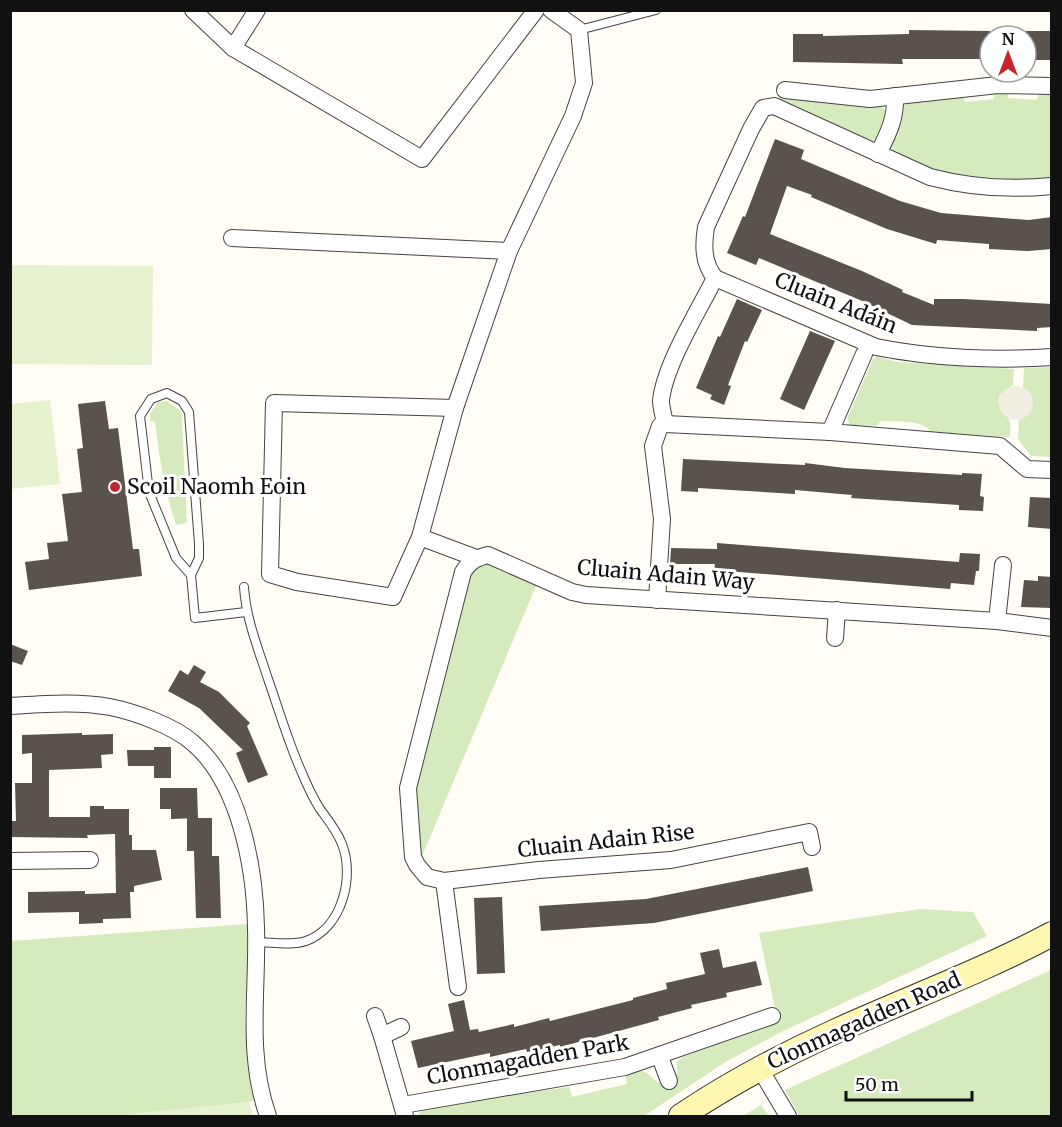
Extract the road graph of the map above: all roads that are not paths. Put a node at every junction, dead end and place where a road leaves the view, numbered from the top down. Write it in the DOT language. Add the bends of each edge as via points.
graph roads {
  1 [pos="193,10"];
  2 [pos="257,10"];
  3 [pos="536,10"];
  4 [pos="551,10"];
  5 [pos="656,10"];
  6 [pos="579,30"];
  7 [pos="233,48"];
  8 [pos="1052,86"];
  9 [pos="785,90"];
  10 [pos="894,96"];
  11 [pos="878,154"];
  12 [pos="1052,186"];
  13 [pos="232,238"];
  14 [pos="509,251"];
  15 [pos="716,278"];
  16 [pos="864,354"];
  17 [pos="1052,357"];
  18 [pos="455,408"];
  19 [pos="665,424"];
  20 [pos="830,432"];
  21 [pos="1052,470"];
  22 [pos="420,537"];
  23 [pos="476,558"];
  24 [pos="1003,565"];
  25 [pos="191,575"];
  26 [pos="244,587"];
  27 [pos="657,600"];
  28 [pos="837,610"];
  29 [pos="246,612"];
  30 [pos="997,621"];
  31 [pos="1052,628"];
  32 [pos="836,638"];
  33 [pos="10,706"];
  34 [pos="812,847"];
  35 [pos="90,860"];
  36 [pos="10,861"];
  37 [pos="444,881"];
  38 [pos="1052,934"];
  39 [pos="256,942"];
  40 [pos="458,987"];
  41 [pos="375,1016"];
  42 [pos="772,1016"];
  43 [pos="401,1027"];
  44 [pos="382,1036"];
  45 [pos="660,1057"];
  46 [pos="760,1068"];
  47 [pos="669,1081"];
  48 [pos="404,1111"];
  49 [pos="268,1116"];
  50 [pos="681,1116"];
  51 [pos="788,1116"];
  1 -- 7 [label="street"];
  2 -- 7 [label="street"];
  3 -- 7 [label="street" via="422,159"];
  4 -- 6 [label="street"];
  5 -- 6 [label="lane"];
  6 -- 14 [label="street" via="584,83 573,116"];
  8 -- 10 [label="street" via="998,84"];
  9 -- 10 [label="street" via="870,99"];
  10 -- 11 [label="street" via="894,122"];
  11 -- 12 [label="street" via="950,182 1019,188"];
  11 -- 15 [label="street" via="774,106 763,108 706,228 703,243 707,268"];
  13 -- 14 [label="street"];
  14 -- 18 [label="street"];
  15 -- 17 [label="street, Cluain Adáin" via="876,347 936,355"];
  15 -- 19 [label="street" via="667,377 661,403"];
  16 -- 20 [label="street, Cluain Adáin"];
  18 -- 22 [label="street"];
  18 -- 22 [label="street" via="274,403 270,574 393,597"];
  19 -- 20 [label="street"];
  19 -- 27 [label="street" via="660,426 653,446 662,519"];
  20 -- 21 [label="street" via="1000,446 1027,469"];
  22 -- 23 [label="street, Cluain Adain Way"];
  23 -- 27 [label="street, Cluain Adain Way" via="488,555 500,559 572,592"];
  23 -- 37 [label="street, Cluain Adain Rise" via="463,572 408,788 413,856 427,877"];
  24 -- 30 [label="street"];
  25 -- 25 [label="lane" via="176,558 149,492 142,445 140,416 151,399 167,393 182,401 189,412 199,544 199,558"];
  25 -- 29 [label="lane" via="195,618"];
  26 -- 29 [label="lane"];
  27 -- 28 [label="street, Cluain Adain Way"];
  28 -- 30 [label="street, Cluain Adain Way"];
  28 -- 32 [label="street"];
  29 -- 39 [label="lane" via="286,733 316,801 342,842 348,874 338,910 322,931 299,942"];
  30 -- 31 [label="street, Cluain Adain Way"];
  33 -- 39 [label="street" via="111,707 168,727 193,742 226,786 237,814 253,889"];
  34 -- 37 [label="street, Cluain Adain Rise" via="809,832 671,860"];
  35 -- 36 [label="street"];
  37 -- 40 [label="street"];
  38 -- 46 [label="street, Clonmagadden Road"];
  39 -- 49 [label="street" via="253,1036 257,1075"];
  41 -- 44 [label="street, Clonmagadden Park"];
  42 -- 45 [label="street, Clonmagadden Park"];
  43 -- 44 [label="street"];
  44 -- 48 [label="street, Clonmagadden Park"];
  45 -- 47 [label="street, Clonmagadden Park"];
  45 -- 48 [label="street, Clonmagadden Park"];
  46 -- 50 [label="street, Clonmagadden Road"];
  46 -- 51 [label="street"];
}
